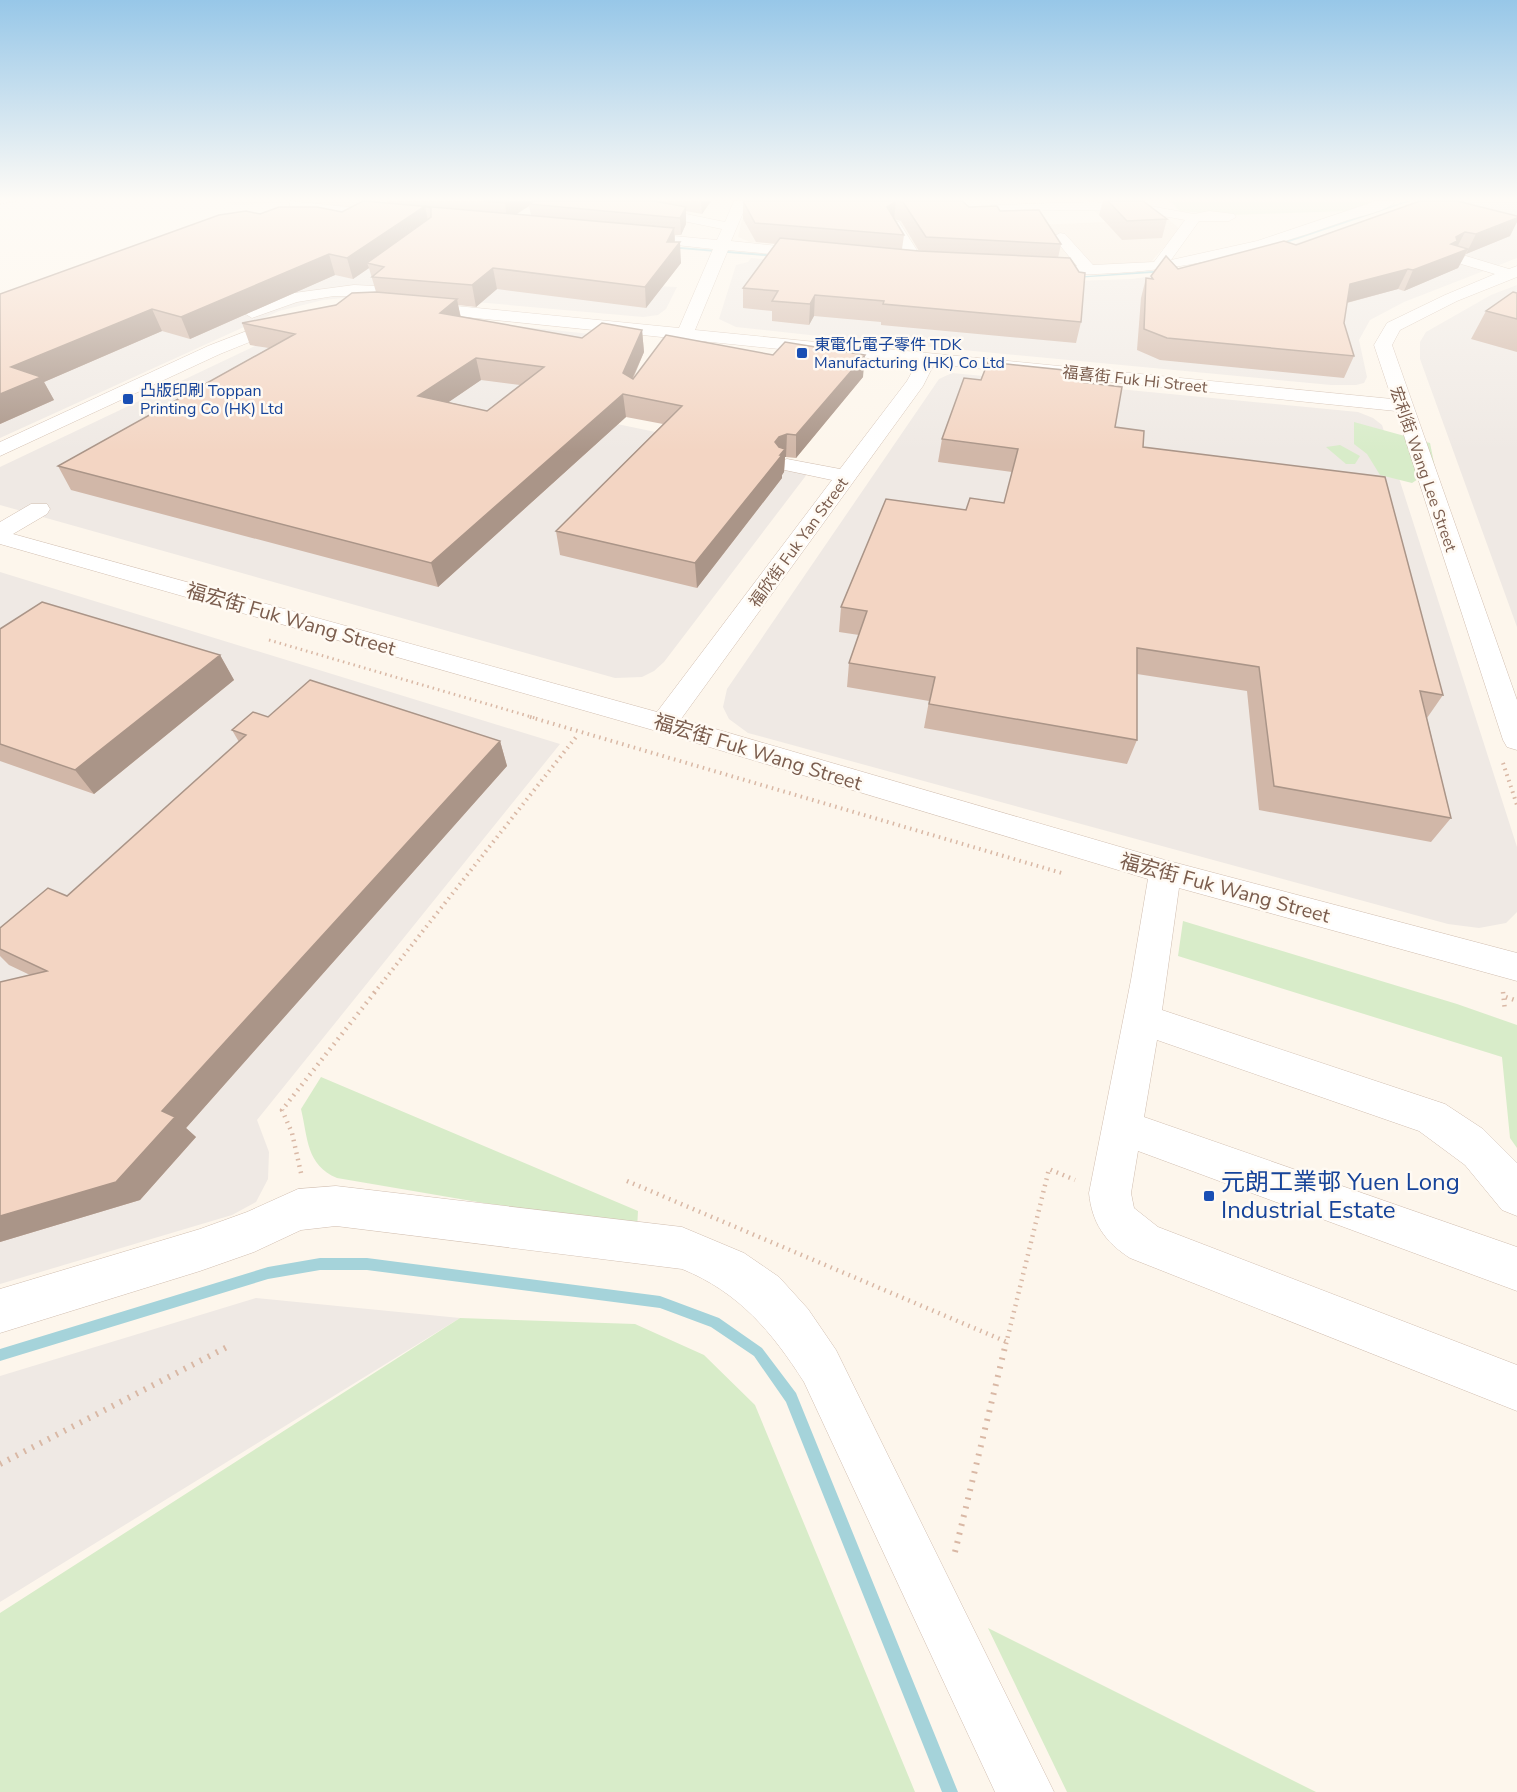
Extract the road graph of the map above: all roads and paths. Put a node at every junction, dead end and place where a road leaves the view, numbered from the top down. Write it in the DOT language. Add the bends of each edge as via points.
graph roads {
  1 [pos="359,285"];
  2 [pos="706,285"];
  3 [pos="1483,285"];
  4 [pos="353,289"];
  5 [pos="471,298"];
  6 [pos="324,310"];
  7 [pos="302,316"];
  8 [pos="236,320"];
  9 [pos="685,333"];
  10 [pos="928,358"];
  11 [pos="114,375"];
  12 [pos="146,382"];
  13 [pos="1402,406"];
  14 [pos="0,450"];
  15 [pos="787,465"];
  16 [pos="846,477"];
  17 [pos="39,509"];
  18 [pos="0,532"];
  19 [pos="0,537"];
  20 [pos="267,639"];
  21 [pos="663,723"];
  22 [pos="576,737"];
  23 [pos="1517,740"];
  24 [pos="1165,872"];
  25 [pos="1070,875"];
  26 [pos="1517,967"];
  27 [pos="1142,1019"];
  28 [pos="1121,1127"];
  29 [pos="627,1181"];
  30 [pos="1110,1193"];
  31 [pos="1517,1196"];
  32 [pos="298,1210"];
  33 [pos="1517,1269"];
  34 [pos="0,1311"];
  35 [pos="1007,1342"];
  36 [pos="227,1347"];
  37 [pos="1517,1388"];
  38 [pos="0,1464"];
  39 [pos="953,1557"];
  40 [pos="1025,1792"];
  1 -- 4 [label="street"];
  2 -- 9 [label="street"];
  3 -- 13 [label="street, 宏利街 Wang Lee Street" via="1393,327 1383,345"];
  4 -- 5 [label="street"];
  4 -- 8 [label="street" via="299,295"];
  6 -- 9 [label="street, 福喜街 Fuk Hi Street" via="382,305 422,307"];
  7 -- 12 [label="street" via="249,335"];
  9 -- 10 [label="street, 福喜街 Fuk Hi Street"];
  10 -- 13 [label="street, 福喜街 Fuk Hi Street" via="1124,369"];
  10 -- 16 [label="street, 福欣街 Fuk Yan Street" via="916,382"];
  11 -- 12 [label="street"];
  12 -- 14 [label="street"];
  13 -- 23 [label="street, 宏利街 Wang Lee Street"];
  15 -- 16 [label="street"];
  16 -- 21 [label="street, 福欣街 Fuk Yan Street"];
  17 -- 18 [label="street"];
  19 -- 21 [label="street, 福宏街 Fuk Wang Street"];
  20 -- 25 [label="path"];
  21 -- 24 [label="street, 福宏街 Fuk Wang Street"];
  22 -- 32 [label="path" via="282,1110 301,1167"];
  24 -- 26 [label="street, 福宏街 Fuk Wang Street"];
  24 -- 27 [label="street"];
  27 -- 28 [label="street"];
  27 -- 31 [label="street" via="1431,1117 1464,1136 1492,1163"];
  28 -- 30 [label="street"];
  28 -- 33 [label="street"];
  29 -- 35 [label="path"];
  30 -- 35 [label="path" via="1049,1170"];
  30 -- 37 [label="street" via="1111,1212 1123,1229 1145,1244"];
  32 -- 34 [label="street" via="200,1250"];
  32 -- 40 [label="street" via="336,1206 682,1248 717,1260 750,1280 778,1305 820,1366"];
  35 -- 39 [label="path"];
  36 -- 38 [label="path"];
}
